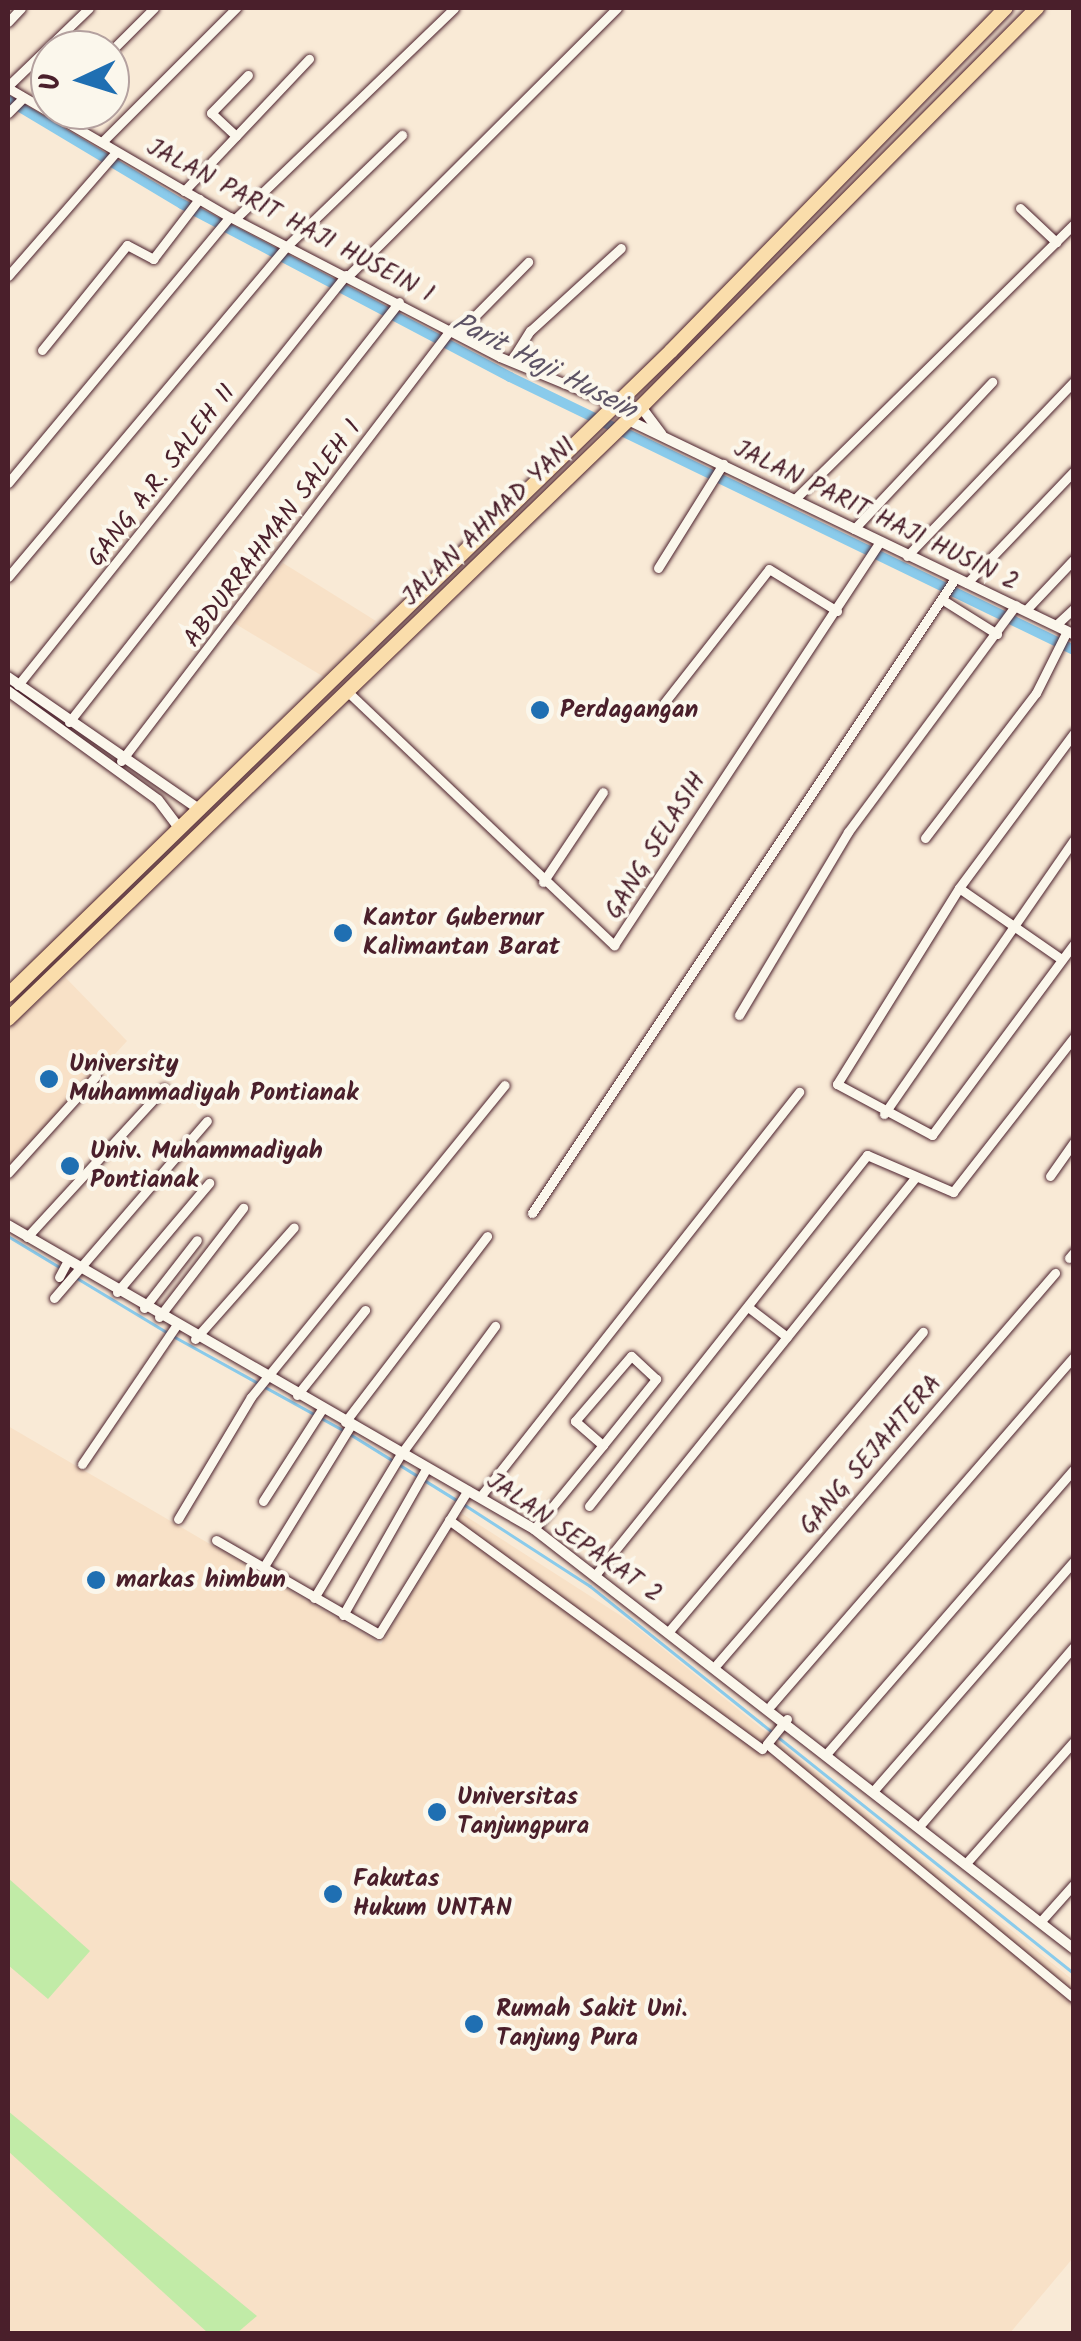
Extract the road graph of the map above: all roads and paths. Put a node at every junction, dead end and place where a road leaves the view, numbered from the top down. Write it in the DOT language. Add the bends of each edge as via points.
graph roads {
  1 [pos="21,8"];
  2 [pos="89,8"];
  3 [pos="154,8"];
  4 [pos="236,8"];
  5 [pos="454,8"];
  6 [pos="617,8"];
  7 [pos="1006,8"];
  8 [pos="1037,8"];
  9 [pos="8,22"];
  10 [pos="130,32"];
  11 [pos="309,59"];
  12 [pos="248,75"];
  13 [pos="8,87"];
  14 [pos="20,100"];
  15 [pos="30,104"];
  16 [pos="8,113"];
  17 [pos="82,130"];
  18 [pos="402,134"];
  19 [pos="236,136"];
  20 [pos="102,142"];
  21 [pos="114,154"];
  22 [pos="854,164"];
  23 [pos="868,180"];
  24 [pos="184,191"];
  25 [pos="197,201"];
  26 [pos="1020,208"];
  27 [pos="231,219"];
  28 [pos="1074,224"];
  29 [pos="1056,242"];
  30 [pos="285,248"];
  31 [pos="621,248"];
  32 [pos="528,262"];
  33 [pos="8,276"];
  34 [pos="345,277"];
  35 [pos="394,308"];
  36 [pos="452,332"];
  37 [pos="42,350"];
  38 [pos="512,361"];
  39 [pos="1074,380"];
  40 [pos="992,382"];
  41 [pos="641,406"];
  42 [pos="605,413"];
  43 [pos="622,426"];
  44 [pos="661,434"];
  45 [pos="722,464"];
  46 [pos="1074,471"];
  47 [pos="8,484"];
  48 [pos="795,499"];
  49 [pos="854,530"];
  50 [pos="879,546"];
  51 [pos="907,556"];
  52 [pos="1074,559"];
  53 [pos="658,568"];
  54 [pos="8,577"];
  55 [pos="958,581"];
  56 [pos="945,598"];
  57 [pos="1074,608"];
  58 [pos="837,611"];
  59 [pos="1015,612"];
  60 [pos="385,622"];
  61 [pos="1065,632"];
  62 [pos="997,634"];
  63 [pos="400,638"];
  64 [pos="8,677"];
  65 [pos="13,688"];
  66 [pos="347,691"];
  67 [pos="664,703"];
  68 [pos="69,722"];
  69 [pos="1074,733"];
  70 [pos="121,760"];
  71 [pos="128,772"];
  72 [pos="603,792"];
  73 [pos="200,810"];
  74 [pos="180,829"];
  75 [pos="925,838"];
  76 [pos="1074,840"];
  77 [pos="543,882"];
  78 [pos="959,888"];
  79 [pos="1011,924"];
  80 [pos="1074,944"];
  81 [pos="1062,959"];
  82 [pos="8,995"];
  83 [pos="740,1015"];
  84 [pos="8,1019"];
  85 [pos="1074,1038"];
  86 [pos="96,1076"];
  87 [pos="505,1085"];
  88 [pos="164,1088"];
  89 [pos="799,1092"];
  90 [pos="884,1114"];
  91 [pos="208,1121"];
  92 [pos="1074,1142"];
  93 [pos="8,1173"];
  94 [pos="1050,1176"];
  95 [pos="914,1179"];
  96 [pos="209,1183"];
  97 [pos="243,1208"];
  98 [pos="532,1213"];
  99 [pos="294,1227"];
  100 [pos="9,1228"];
  101 [pos="487,1236"];
  102 [pos="28,1238"];
  103 [pos="197,1240"];
  104 [pos="66,1271"];
  105 [pos="1055,1273"];
  106 [pos="117,1292"];
  107 [pos="54,1298"];
  108 [pos="748,1306"];
  109 [pos="144,1308"];
  110 [pos="365,1310"];
  111 [pos="159,1317"];
  112 [pos="495,1326"];
  113 [pos="174,1328"];
  114 [pos="923,1332"];
  115 [pos="787,1337"];
  116 [pos="195,1339"];
  117 [pos="1074,1356"];
  118 [pos="264,1387"];
  119 [pos="297,1395"];
  120 [pos="319,1414"];
  121 [pos="347,1429"];
  122 [pos="603,1445"];
  123 [pos="400,1456"];
  124 [pos="82,1464"];
  125 [pos="1074,1470"];
  126 [pos="425,1476"];
  127 [pos="463,1497"];
  128 [pos="480,1497"];
  129 [pos="263,1501"];
  130 [pos="589,1506"];
  131 [pos="178,1519"];
  132 [pos="450,1520"];
  133 [pos="534,1529"];
  134 [pos="216,1540"];
  135 [pos="1074,1561"];
  136 [pos="262,1568"];
  137 [pos="596,1574"];
  138 [pos="314,1598"];
  139 [pos="343,1615"];
  140 [pos="670,1630"];
  141 [pos="1074,1646"];
  142 [pos="717,1664"];
  143 [pos="771,1706"];
  144 [pos="784,1723"];
  145 [pos="1074,1740"];
  146 [pos="766,1745"];
  147 [pos="828,1752"];
  148 [pos="876,1789"];
  149 [pos="922,1823"];
  150 [pos="968,1860"];
  151 [pos="1074,1884"];
  152 [pos="1041,1921"];
  153 [pos="1074,1949"];
  154 [pos="1074,1998"];
  1 -- 9 [label="street"];
  2 -- 13 [label="street"];
  3 -- 10 [label="street"];
  4 -- 20 [label="street"];
  5 -- 27 [label="street"];
  6 -- 34 [label="street, GANG A.R. SALEH II"];
  7 -- 22 [label="highway, JALAN AHMAD YANI"];
  8 -- 23 [label="highway, JALAN AHMAD YANI"];
  11 -- 19 [label="street"];
  12 -- 19 [label="street" via="211,113"];
  13 -- 14 [label="street, JALAN PARIT HAJI HUSEIN 1"];
  14 -- 15 [label="street, JALAN PARIT HAJI HUSEIN 1"];
  14 -- 16 [label="street"];
  17 -- 20 [label="street, JALAN PARIT HAJI HUSEIN 1"];
  18 -- 30 [label="street"];
  19 -- 24 [label="street"];
  20 -- 21 [label="street, JALAN PARIT HAJI HUSEIN 1"];
  21 -- 24 [label="street, JALAN PARIT HAJI HUSEIN 1"];
  21 -- 33 [label="street"];
  22 -- 23 [label="highway"];
  22 -- 42 [label="highway, JALAN AHMAD YANI"];
  23 -- 41 [label="highway, JALAN AHMAD YANI"];
  24 -- 25 [label="street, JALAN PARIT HAJI HUSEIN 1"];
  25 -- 27 [label="street, JALAN PARIT HAJI HUSEIN 1"];
  25 -- 37 [label="street" via="154,258 128,245"];
  26 -- 29 [label="street"];
  27 -- 30 [label="street, JALAN PARIT HAJI HUSEIN 1"];
  27 -- 47 [label="street"];
  28 -- 29 [label="street"];
  29 -- 48 [label="street"];
  30 -- 34 [label="street, JALAN PARIT HAJI HUSEIN 1"];
  30 -- 54 [label="street"];
  31 -- 38 [label="street" via="530,331"];
  32 -- 36 [label="street, ABDURRAHMAN SALEH 1"];
  34 -- 35 [label="street, JALAN PARIT HAJI HUSEIN 1"];
  34 -- 65 [label="street, GANG A.R. SALEH II"];
  35 -- 36 [label="street, JALAN PARIT HAJI HUSEIN 1"];
  35 -- 68 [label="street"];
  36 -- 38 [label="street, JALAN PARIT HAJI HUSEIN 1"];
  36 -- 70 [label="street, ABDURRAHMAN SALEH 1"];
  38 -- 42 [label="street, JALAN PARIT HAJI HUSEIN 1"];
  39 -- 51 [label="street"];
  40 -- 49 [label="street"];
  41 -- 43 [label="highway, JALAN AHMAD YANI"];
  41 -- 44 [label="street"];
  42 -- 60 [label="highway, JALAN AHMAD YANI"];
  43 -- 44 [label="street, JALAN PARIT HAJI HUSIN 2"];
  43 -- 63 [label="highway, JALAN AHMAD YANI"];
  44 -- 45 [label="street, JALAN PARIT HAJI HUSIN 2"];
  45 -- 48 [label="street, JALAN PARIT HAJI HUSIN 2"];
  45 -- 53 [label="street"];
  46 -- 55 [label="street"];
  48 -- 49 [label="street, JALAN PARIT HAJI HUSIN 2"];
  49 -- 50 [label="street, JALAN PARIT HAJI HUSIN 2"];
  50 -- 51 [label="street, JALAN PARIT HAJI HUSIN 2"];
  50 -- 58 [label="street, GANG SELASIH"];
  51 -- 55 [label="street, JALAN PARIT HAJI HUSIN 2"];
  52 -- 59 [label="street"];
  55 -- 56 [label="street"];
  55 -- 59 [label="street, JALAN PARIT HAJI HUSIN 2"];
  56 -- 62 [label="street"];
  56 -- 98 [label="street"];
  57 -- 61 [label="street"];
  58 -- 67 [label="street" via="769,570"];
  58 -- 77 [label="street, GANG SELASIH" via="618,944"];
  59 -- 61 [label="street, JALAN PARIT HAJI HUSIN 2"];
  59 -- 62 [label="street"];
  60 -- 63 [label="highway"];
  60 -- 73 [label="highway, JALAN AHMAD YANI"];
  61 -- 75 [label="street"];
  62 -- 83 [label="street" via="848,832"];
  63 -- 66 [label="highway, JALAN AHMAD YANI"];
  64 -- 65 [label="street"];
  65 -- 68 [label="street"];
  65 -- 71 [label="street"];
  66 -- 77 [label="street, GANG SELASIH"];
  66 -- 84 [label="highway, JALAN AHMAD YANI"];
  68 -- 70 [label="street"];
  69 -- 78 [label="street"];
  70 -- 71 [label="street"];
  71 -- 73 [label="street"];
  71 -- 74 [label="street"];
  72 -- 77 [label="street"];
  73 -- 74 [label="highway, JALAN AHMAD YANI"];
  74 -- 82 [label="highway, JALAN AHMAD YANI"];
  76 -- 79 [label="street"];
  78 -- 79 [label="street"];
  78 -- 90 [label="street" via="836,1076"];
  79 -- 81 [label="street"];
  79 -- 90 [label="street"];
  80 -- 81 [label="street"];
  81 -- 90 [label="street" via="932,1135"];
  85 -- 95 [label="street" via="956,1189"];
  86 -- 93 [label="street"];
  87 -- 118 [label="street"];
  88 -- 102 [label="street"];
  89 -- 128 [label="street"];
  91 -- 104 [label="street"];
  92 -- 94 [label="street"];
  95 -- 108 [label="street" via="867,1156"];
  95 -- 115 [label="street"];
  96 -- 106 [label="street"];
  97 -- 111 [label="street"];
  99 -- 116 [label="street"];
  100 -- 102 [label="street, JALAN SEPAKAT 2"];
  101 -- 121 [label="street"];
  102 -- 104 [label="street, JALAN SEPAKAT 2"];
  103 -- 109 [label="street"];
  104 -- 106 [label="street, JALAN SEPAKAT 2"];
  104 -- 107 [label="street"];
  105 -- 142 [label="street, GANG SEJAHTERA"];
  106 -- 109 [label="street, JALAN SEPAKAT 2"];
  108 -- 115 [label="street"];
  108 -- 130 [label="street"];
  109 -- 111 [label="street, JALAN SEPAKAT 2"];
  110 -- 119 [label="street"];
  111 -- 113 [label="street, JALAN SEPAKAT 2"];
  112 -- 123 [label="street"];
  113 -- 116 [label="street, JALAN SEPAKAT 2"];
  113 -- 124 [label="street"];
  114 -- 140 [label="street"];
  115 -- 137 [label="street"];
  116 -- 118 [label="street, JALAN SEPAKAT 2"];
  117 -- 143 [label="street"];
  118 -- 119 [label="street, JALAN SEPAKAT 2"];
  118 -- 131 [label="street"];
  119 -- 120 [label="street, JALAN SEPAKAT 2"];
  120 -- 121 [label="street, JALAN SEPAKAT 2"];
  120 -- 129 [label="street"];
  121 -- 123 [label="street, JALAN SEPAKAT 2"];
  121 -- 136 [label="street"];
  122 -- 122 [label="street" via="575,1421 630,1356 656,1379"];
  122 -- 133 [label="street"];
  123 -- 126 [label="street, JALAN SEPAKAT 2"];
  123 -- 138 [label="street"];
  125 -- 147 [label="street"];
  126 -- 127 [label="street, JALAN SEPAKAT 2"];
  126 -- 139 [label="street"];
  127 -- 128 [label="street, JALAN SEPAKAT 2"];
  127 -- 132 [label="street"];
  128 -- 133 [label="street, JALAN SEPAKAT 2"];
  132 -- 139 [label="street" via="379,1634"];
  132 -- 146 [label="street"];
  133 -- 137 [label="street, JALAN SEPAKAT 2"];
  134 -- 136 [label="street"];
  135 -- 148 [label="street"];
  136 -- 138 [label="street"];
  137 -- 140 [label="street, JALAN SEPAKAT 2"];
  138 -- 139 [label="street"];
  140 -- 142 [label="street, JALAN SEPAKAT 2"];
  141 -- 149 [label="street"];
  142 -- 143 [label="street, JALAN SEPAKAT 2"];
  143 -- 144 [label="street, JALAN SEPAKAT 2"];
  144 -- 146 [label="street"];
  144 -- 147 [label="street, JALAN SEPAKAT 2"];
  145 -- 150 [label="street"];
  146 -- 154 [label="street"];
  147 -- 148 [label="street, JALAN SEPAKAT 2"];
  148 -- 149 [label="street, JALAN SEPAKAT 2"];
  149 -- 150 [label="street, JALAN SEPAKAT 2"];
  150 -- 152 [label="street, JALAN SEPAKAT 2"];
  151 -- 152 [label="street"];
  152 -- 153 [label="street, JALAN SEPAKAT 2"];
}
